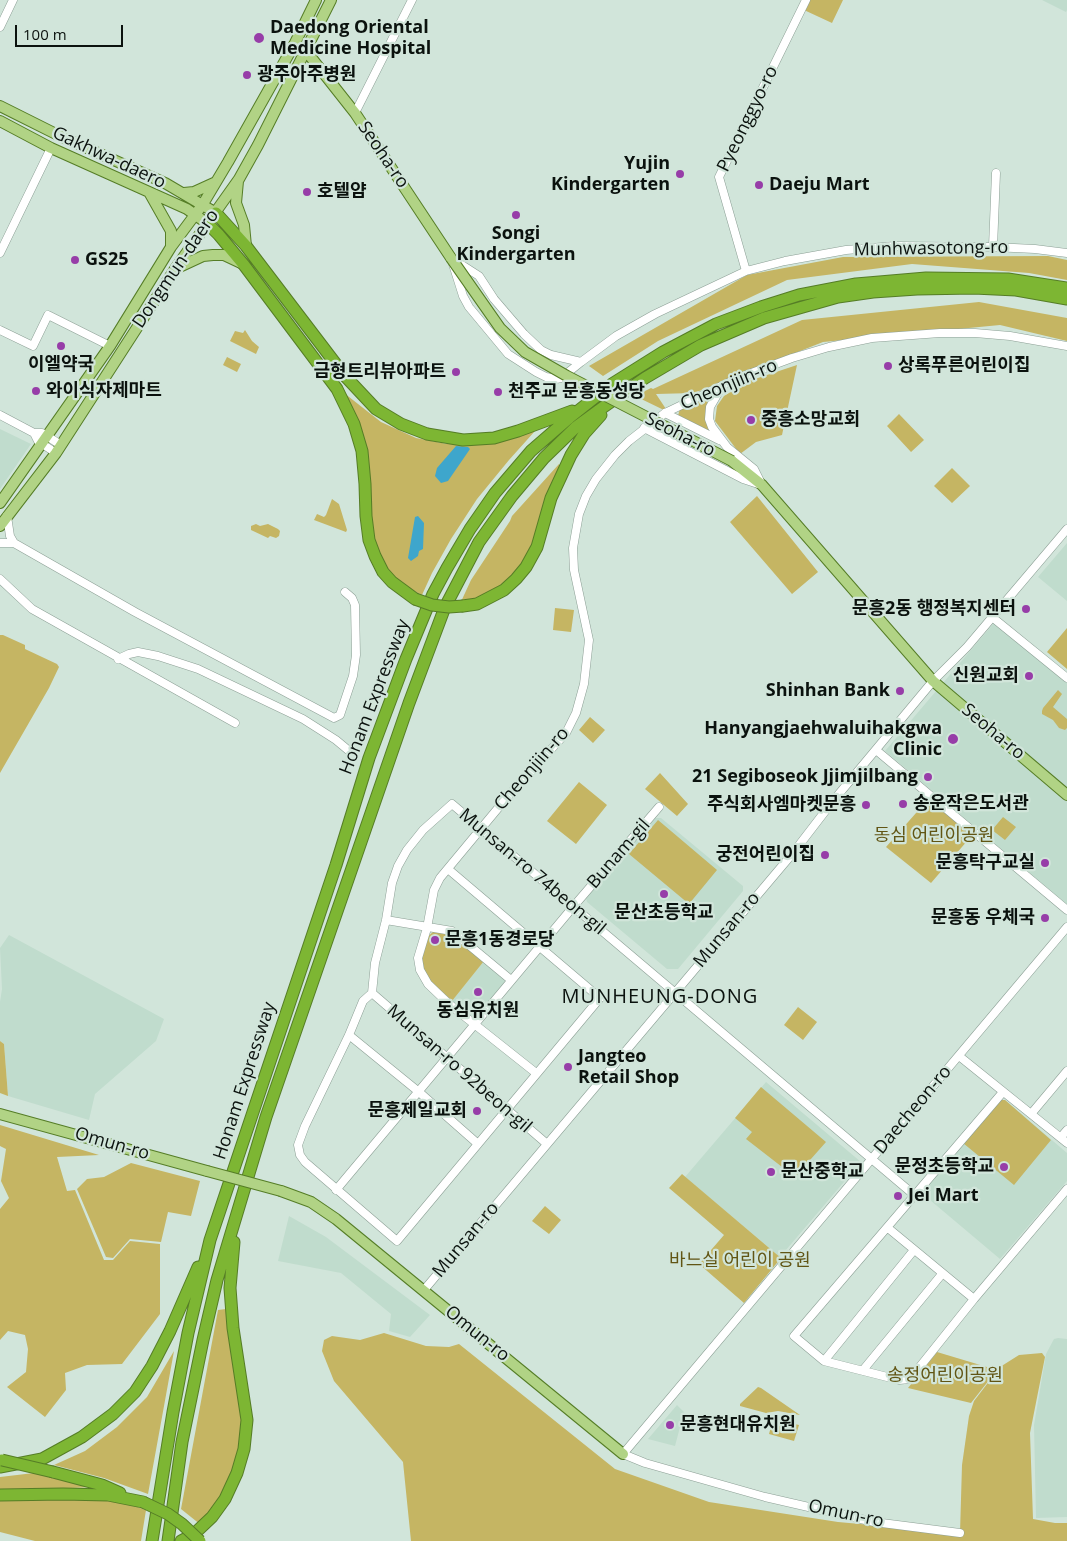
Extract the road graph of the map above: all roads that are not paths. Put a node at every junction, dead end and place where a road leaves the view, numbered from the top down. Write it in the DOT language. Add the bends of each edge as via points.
graph roads {
  1 [pos="13,0"];
  2 [pos="316,0"];
  3 [pos="332,0"];
  4 [pos="412,0"];
  5 [pos="806,0"];
  6 [pos="0,27"];
  7 [pos="295,43"];
  8 [pos="306,51"];
  9 [pos="0,106"];
  10 [pos="355,114"];
  11 [pos="0,121"];
  12 [pos="51,148"];
  13 [pos="996,173"];
  14 [pos="239,179"];
  15 [pos="216,182"];
  16 [pos="149,191"];
  17 [pos="184,194"];
  18 [pos="203,204"];
  19 [pos="216,212"];
  20 [pos="195,215"];
  21 [pos="208,224"];
  22 [pos="246,246"];
  23 [pos="171,247"];
  24 [pos="993,247"];
  25 [pos="0,253"];
  26 [pos="1067,253"];
  27 [pos="451,258"];
  28 [pos="244,265"];
  29 [pos="174,269"];
  30 [pos="746,271"];
  31 [pos="1067,288"];
  32 [pos="1067,299"];
  33 [pos="796,308"];
  34 [pos="0,330"];
  35 [pos="110,346"];
  36 [pos="1067,346"];
  37 [pos="581,362"];
  38 [pos="722,386"];
  39 [pos="582,407"];
  40 [pos="665,413"];
  41 [pos="0,415"];
  42 [pos="644,428"];
  43 [pos="45,440"];
  44 [pos="720,440"];
  45 [pos="59,449"];
  46 [pos="762,485"];
  47 [pos="0,502"];
  48 [pos="7,516"];
  49 [pos="0,526"];
  50 [pos="1067,529"];
  51 [pos="0,543"];
  52 [pos="14,543"];
  53 [pos="0,579"];
  54 [pos="345,592"];
  55 [pos="992,617"];
  56 [pos="118,659"];
  57 [pos="1067,678"];
  58 [pos="933,681"];
  59 [pos="235,723"];
  60 [pos="348,750"];
  61 [pos="876,750"];
  62 [pos="1067,795"];
  63 [pos="659,807"];
  64 [pos="482,828"];
  65 [pos="448,869"];
  66 [pos="573,907"];
  67 [pos="1067,910"];
  68 [pos="386,920"];
  69 [pos="1067,927"];
  70 [pos="427,928"];
  71 [pos="540,947"];
  72 [pos="512,980"];
  73 [pos="675,992"];
  74 [pos="372,993"];
  75 [pos="476,1024"];
  76 [pos="349,1035"];
  77 [pos="959,1056"];
  78 [pos="447,1058"];
  79 [pos="1067,1071"];
  80 [pos="536,1073"];
  81 [pos="419,1092"];
  82 [pos="1002,1092"];
  83 [pos="507,1109"];
  84 [pos="0,1114"];
  85 [pos="1032,1114"];
  86 [pos="1067,1130"];
  87 [pos="1061,1137"];
  88 [pos="478,1144"];
  89 [pos="547,1144"];
  90 [pos="1067,1144"];
  91 [pos="872,1159"];
  92 [pos="1067,1189"];
  93 [pos="336,1190"];
  94 [pos="913,1194"];
  95 [pos="240,1201"];
  96 [pos="888,1228"];
  97 [pos="210,1240"];
  98 [pos="914,1250"];
  99 [pos="942,1274"];
  100 [pos="424,1290"];
  101 [pos="974,1299"];
  102 [pos="824,1361"];
  103 [pos="863,1370"];
  104 [pos="623,1454"];
  105 [pos="1,1462"];
  106 [pos="0,1495"];
  107 [pos="143,1502"];
  108 [pos="960,1534"];
  109 [pos="168,1539"];
  110 [pos="152,1541"];
  111 [pos="181,1541"];
  112 [pos="200,1541"];
  1 -- 6 [label="street"];
  2 -- 7 [label="main road, Dongmun-daero"];
  3 -- 8 [label="main road, Dongmun-daero"];
  4 -- 10 [label="street"];
  5 -- 30 [label="street, Pyeonggyo-ro" via="719,176"];
  7 -- 8 [label="main road, Seoha-ro"];
  7 -- 15 [label="main road, Dongmun-daero"];
  8 -- 10 [label="main road, Seoha-ro"];
  8 -- 14 [label="main road, Dongmun-daero"];
  9 -- 17 [label="main road, Gakhwa-daero"];
  10 -- 27 [label="main road, Seoha-ro"];
  11 -- 12 [label="main road, Gakhwa-daero"];
  12 -- 16 [label="main road, Gakhwa-daero"];
  12 -- 25 [label="street"];
  13 -- 24 [label="street"];
  14 -- 19 [label="main road, Dongmun-daero"];
  14 -- 22 [label="main road" via="236,203 244,225"];
  15 -- 17 [label="main road"];
  15 -- 18 [label="main road, Dongmun-daero"];
  16 -- 20 [label="main road, Gakhwa-daero"];
  16 -- 23 [label="main road" via="171,231"];
  17 -- 18 [label="main road, Gakhwa-daero"];
  18 -- 19 [label="main road, Gakhwa-daero"];
  18 -- 20 [label="main road, Dongmun-daero"];
  19 -- 21 [label="main road, Dongmun-daero"];
  19 -- 22 [label="highway"];
  20 -- 21 [label="main road, Gakhwa-daero"];
  20 -- 23 [label="main road, Dongmun-daero"];
  21 -- 28 [label="highway"];
  21 -- 29 [label="main road, Dongmun-daero"];
  22 -- 39 [label="highway" via="345,376 376,409 401,424 427,434 463,440 494,438"];
  23 -- 35 [label="main road, Dongmun-daero"];
  24 -- 26 [label="street, Munhwasotong-ro"];
  24 -- 30 [label="street, Munhwasotong-ro" via="920,245 846,250"];
  27 -- 37 [label="street" via="479,276 494,299 541,350"];
  27 -- 37 [label="street, Munhwasotong-ro" via="469,307 508,354 536,372 556,379"];
  27 -- 46 [label="main road, Seoha-ro, bridge" via="500,328 525,352 732,461"];
  28 -- 29 [label="main road" via="224,255 213,255"];
  28 -- 33 [label="highway, bridge" via="337,389 354,424 362,451 369,540 383,572 415,598 449,607 477,604 504,590 526,567 537,547 551,498 572,455 600,416 635,390 686,360 786,316"];
  29 -- 45 [label="main road, Dongmun-daero"];
  30 -- 37 [label="street, Munhwasotong-ro" via="641,321"];
  31 -- 39 [label="highway, Honam Expressway" via="1008,279 926,278 856,284 799,295 716,324 663,352"];
  32 -- 33 [label="highway, Honam Expressway" via="1016,290 917,289 838,297"];
  33 -- 95 [label="highway, Honam Expressway" via="701,345 645,378 576,427 544,458 479,542 445,607 409,703"];
  34 -- 35 [label="street" via="33,346 48,315"];
  35 -- 43 [label="main road, Dongmun-daero"];
  36 -- 38 [label="street, Cheonjiin-ro" via="975,333 872,338 792,358"];
  38 -- 40 [label="street, Cheonjiin-ro"];
  38 -- 44 [label="street" via="710,407 709,419"];
  39 -- 97 [label="highway, Honam Expressway" via="531,451 495,493 433,594 369,758"];
  40 -- 42 [label="street, Cheonjiin-ro"];
  40 -- 44 [label="street"];
  41 -- 43 [label="street" via="34,433 42,433"];
  42 -- 46 [label="street" via="743,479"];
  42 -- 64 [label="street, Cheonjiin-ro" via="615,455 596,479 586,496 576,526 572,548 574,570 589,640 584,684 576,713 566,733"];
  43 -- 45 [label="street"];
  43 -- 47 [label="main road, Dongmun-daero"];
  44 -- 46 [label="street" via="754,469"];
  45 -- 48 [label="main road, Dongmun-daero"];
  46 -- 58 [label="main road, Seoha-ro"];
  48 -- 49 [label="main road, Dongmun-daero"];
  48 -- 52 [label="street"];
  50 -- 55 [label="street, Munsan-ro"];
  51 -- 52 [label="street"];
  52 -- 54 [label="street" via="334,718 340,715 353,676 356,655 355,605"];
  53 -- 56 [label="street" via="32,608"];
  55 -- 57 [label="street"];
  55 -- 58 [label="street, Munsan-ro"];
  56 -- 59 [label="street"];
  56 -- 60 [label="street" via="138,652 198,669 303,719"];
  58 -- 61 [label="street, Munsan-ro"];
  58 -- 62 [label="main road, Seoha-ro"];
  61 -- 67 [label="street"];
  61 -- 73 [label="street, Munsan-ro"];
  63 -- 66 [label="street, Bunam-gil"];
  64 -- 65 [label="street, Cheonjiin-ro"];
  64 -- 66 [label="street, Munsan-ro 74beon-gil"];
  64 -- 68 [label="street, Munsan-ro 74beon-gil" via="452,804 423,830 402,858 392,883"];
  65 -- 70 [label="street, Cheonjiin-ro" via="434,890"];
  65 -- 71 [label="street"];
  66 -- 71 [label="street, Bunam-gil"];
  66 -- 73 [label="street, Munsan-ro 74beon-gil"];
  68 -- 70 [label="street"];
  68 -- 74 [label="street, Munsan-ro 74beon-gil" via="375,963"];
  69 -- 77 [label="street, Daecheon-ro"];
  70 -- 72 [label="street" via="452,931"];
  70 -- 75 [label="street, Cheonjiin-ro" via="418,958 423,977 449,1004"];
  71 -- 72 [label="street, Bunam-gil"];
  71 -- 80 [label="street" via="600,998"];
  72 -- 75 [label="street, Bunam-gil"];
  73 -- 89 [label="street, Munsan-ro"];
  73 -- 91 [label="street, Munsan-ro 74beon-gil"];
  74 -- 76 [label="street, Munsan-ro 74beon-gil" via="363,1001"];
  74 -- 78 [label="street, Munsan-ro 92beon-gil"];
  75 -- 78 [label="street, Bunam-gil"];
  75 -- 80 [label="street"];
  76 -- 81 [label="street"];
  76 -- 93 [label="street, Munsan-ro 74beon-gil" via="298,1145 305,1162"];
  77 -- 82 [label="street"];
  77 -- 91 [label="street, Daecheon-ro"];
  78 -- 81 [label="street, Bunam-gil"];
  78 -- 83 [label="street, Munsan-ro 92beon-gil"];
  79 -- 85 [label="street"];
  80 -- 83 [label="street"];
  81 -- 88 [label="street"];
  81 -- 93 [label="street, Bunam-gil"];
  82 -- 85 [label="street"];
  82 -- 94 [label="street"];
  83 -- 88 [label="street"];
  83 -- 89 [label="street, Munsan-ro 92beon-gil"];
  84 -- 100 [label="main road, Omun-ro, bridge" via="311,1202"];
  85 -- 87 [label="street"];
  86 -- 87 [label="street"];
  87 -- 90 [label="street"];
  88 -- 93 [label="street, Munsan-ro 74beon-gil" via="397,1241"];
  89 -- 100 [label="street, Munsan-ro"];
  91 -- 94 [label="street, Munsan-ro 74beon-gil"];
  91 -- 104 [label="street, Daecheon-ro"];
  92 -- 101 [label="street"];
  94 -- 96 [label="street"];
  95 -- 109 [label="highway, Honam Expressway" via="203,1340 182,1442"];
  95 -- 111 [label="highway" via="230,1288 247,1420 244,1449 225,1499 212,1517"];
  96 -- 98 [label="street"];
  96 -- 102 [label="street" via="794,1336"];
  97 -- 105 [label="highway" via="170,1331 135,1392 113,1414 82,1437 42,1459"];
  97 -- 110 [label="highway, Honam Expressway" via="188,1333"];
  98 -- 99 [label="street"];
  98 -- 102 [label="street"];
  99 -- 101 [label="street"];
  99 -- 103 [label="street"];
  100 -- 104 [label="main road, Omun-ro"];
  101 -- 103 [label="street" via="910,1380"];
  102 -- 103 [label="street"];
  104 -- 108 [label="street, Omun-ro" via="765,1497 874,1522"];
  105 -- 107 [label="highway, bridge" via="102,1485"];
  106 -- 107 [label="highway" via="108,1496"];
  107 -- 112 [label="highway, bridge" via="168,1514"];
}
